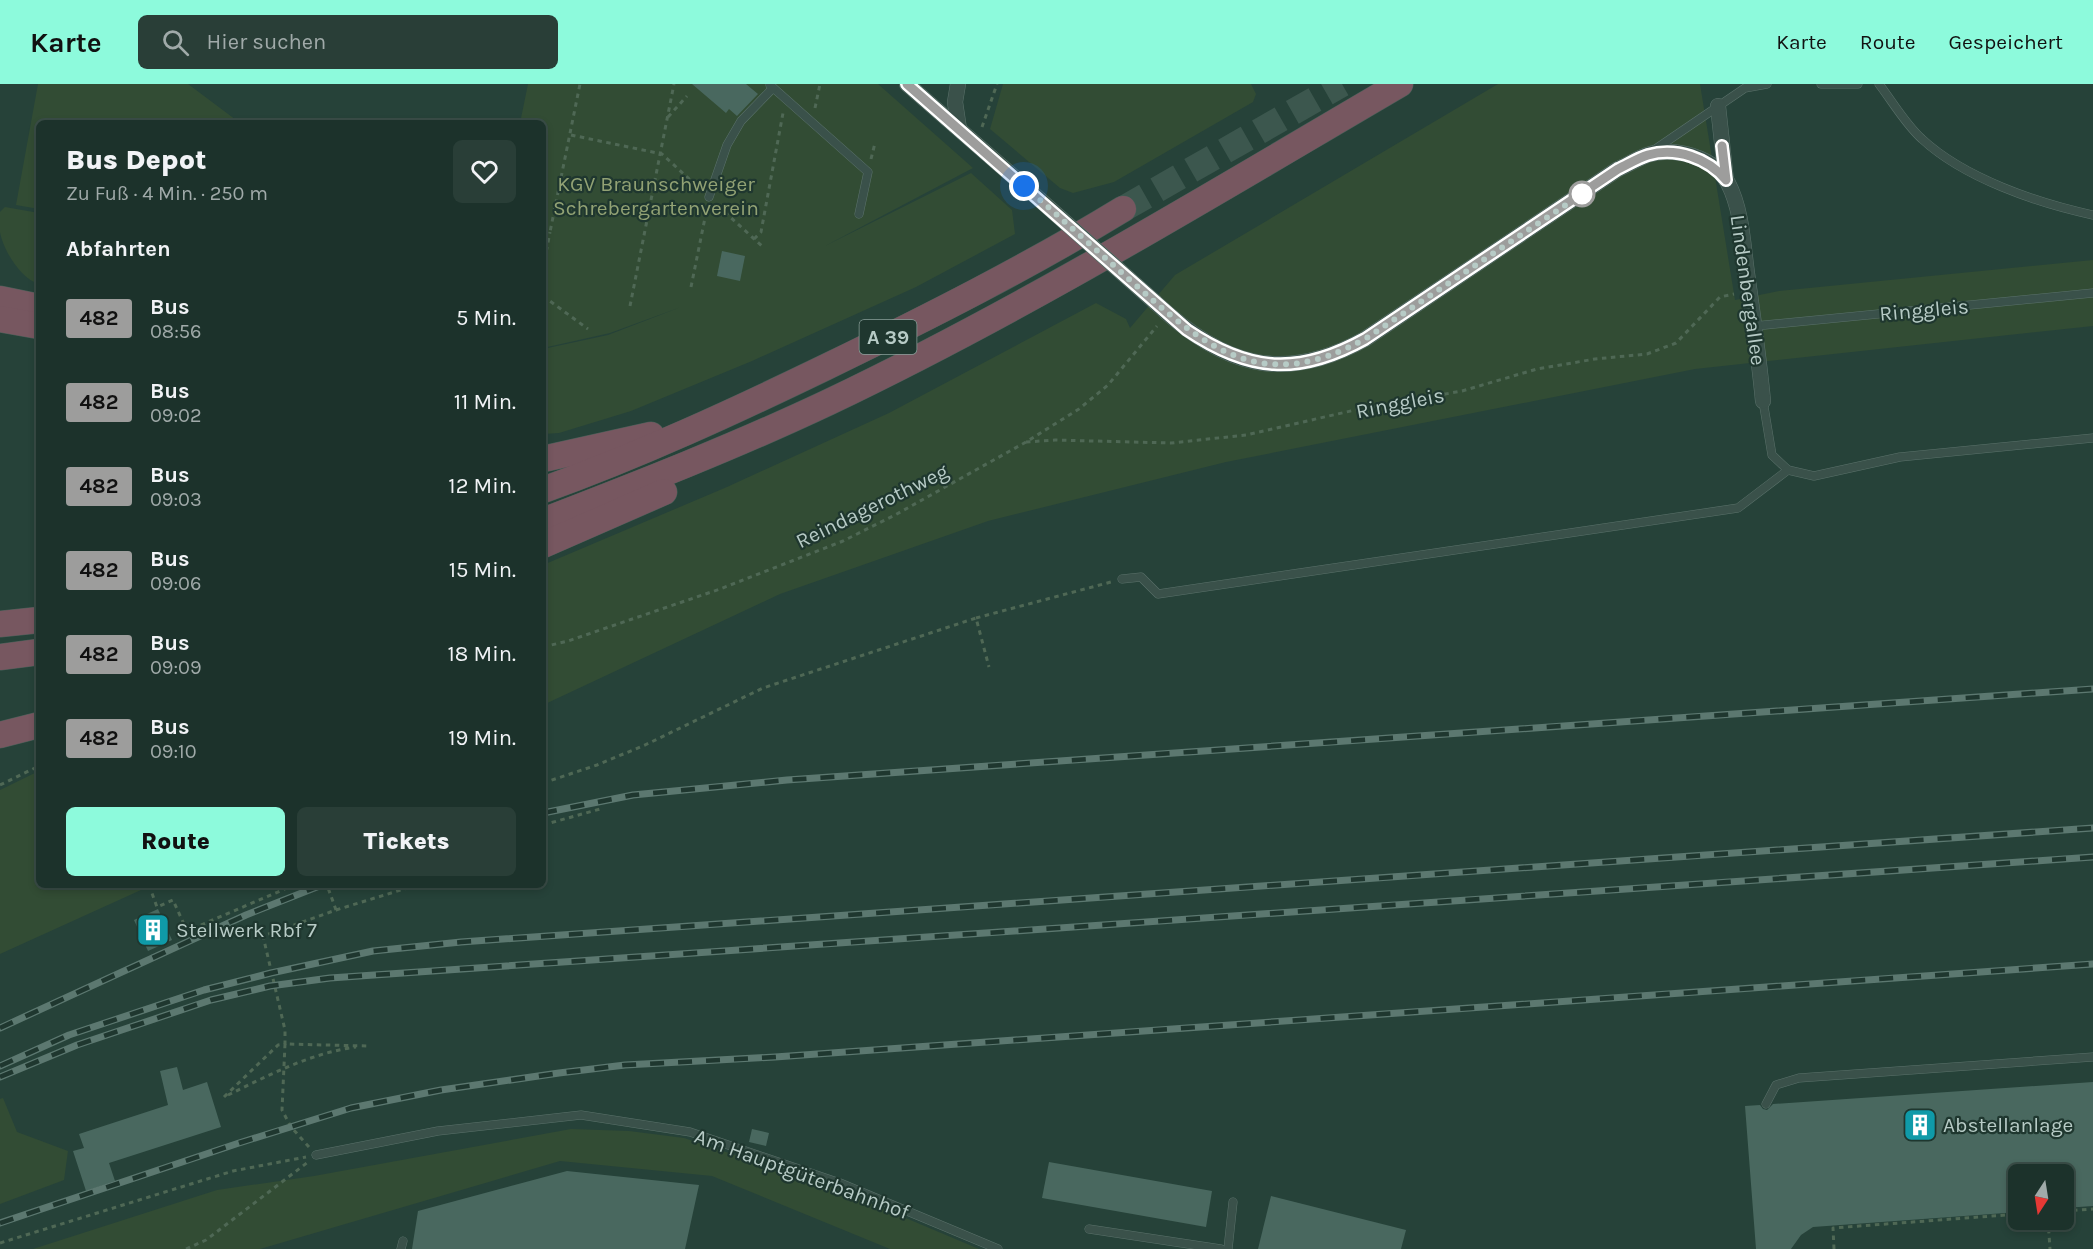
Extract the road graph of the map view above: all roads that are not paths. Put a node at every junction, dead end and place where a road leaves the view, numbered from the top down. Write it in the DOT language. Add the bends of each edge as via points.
graph roads {
  1 [pos="907,84"];
  2 [pos="958,84"];
  3 [pos="1400,84"];
  4 [pos="1767,84"];
  5 [pos="1821,84"];
  6 [pos="1858,84"];
  7 [pos="1880,84"];
  8 [pos="771,87"];
  9 [pos="1718,106"];
  10 [pos="959,129"];
  11 [pos="1648,155"];
  12 [pos="1726,180"];
  13 [pos="709,197"];
  14 [pos="1123,209"];
  15 [pos="859,214"];
  16 [pos="2093,215"];
  17 [pos="2093,294"];
  18 [pos="0,299"];
  19 [pos="36,306"];
  20 [pos="0,319"];
  21 [pos="36,325"];
  22 [pos="1755,326"];
  23 [pos="1763,401"];
  24 [pos="826,403"];
  25 [pos="715,420"];
  26 [pos="2093,438"];
  27 [pos="546,458"];
  28 [pos="1788,470"];
  29 [pos="546,489"];
  30 [pos="546,520"];
  31 [pos="546,544"];
  32 [pos="1122,579"];
  33 [pos="36,620"];
  34 [pos="0,624"];
  35 [pos="36,652"];
  36 [pos="0,657"];
  37 [pos="36,726"];
  38 [pos="0,735"];
  39 [pos="2093,1057"];
  40 [pos="1766,1104"];
  41 [pos="316,1155"];
  42 [pos="1233,1202"];
  43 [pos="1089,1229"];
  44 [pos="998,1249"];
  45 [pos="1221,1249"];
  46 [pos="1228,1249"];
  1 -- 10 [label="street, Lindenbergallee"];
  2 -- 10 [label="street" via="955,102"];
  3 -- 24 [label="highway, A 39" via="1078,272"];
  4 -- 9 [label="lane" via="1745,88"];
  5 -- 6 [label="lane"];
  7 -- 16 [label="lane" via="1921,138 1969,172 2056,207"];
  8 -- 13 [label="lane" via="741,121 727,145"];
  8 -- 15 [label="lane" via="868,172"];
  9 -- 11 [label="lane"];
  9 -- 12 [label="street, Lindenbergallee"];
  10 -- 11 [label="street, Lindenbergallee, bridge" via="1167,314 1207,343 1249,361 1287,365 1326,357 1365,339 1618,169"];
  11 -- 12 [label="street, Lindenbergallee" via="1686,154 1718,169"];
  12 -- 22 [label="street, Lindenbergallee" via="1738,208"];
  14 -- 25 [label="highway, A 39" via="936,314"];
  17 -- 22 [label="lane, Ringgleis"];
  18 -- 19 [label="highway"];
  20 -- 21 [label="highway"];
  22 -- 23 [label="street, Lindenbergallee"];
  23 -- 28 [label="lane" via="1772,454"];
  24 -- 30 [label="highway, A 39"];
  24 -- 31 [label="highway" via="774,444"];
  25 -- 27 [label="highway"];
  25 -- 29 [label="highway, A 39"];
  26 -- 28 [label="lane" via="1900,457 1814,476"];
  28 -- 32 [label="lane" via="1738,508 1158,594 1141,577"];
  33 -- 34 [label="highway"];
  35 -- 36 [label="highway"];
  37 -- 38 [label="highway"];
  39 -- 40 [label="lane" via="1799,1078 1776,1085"];
  41 -- 44 [label="lane, Am Hauptgüterbahnhof" via="438,1131 580,1114 690,1132 840,1183"];
  42 -- 46 [label="lane"];
  43 -- 45 [label="lane"];
}
